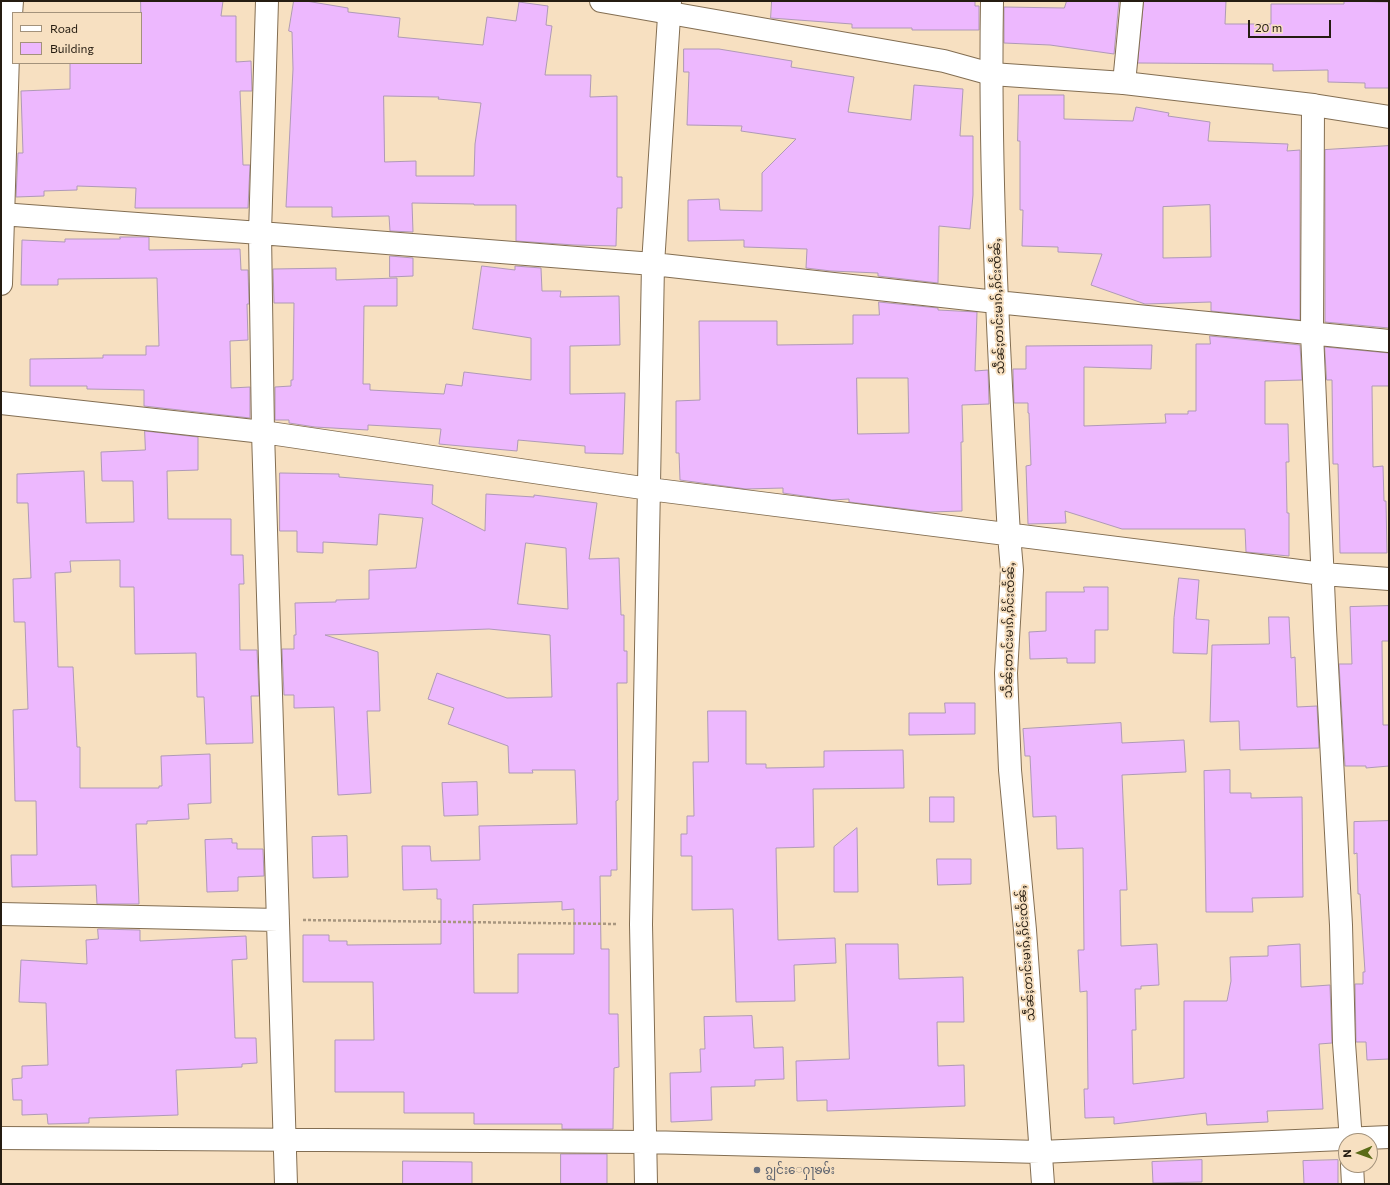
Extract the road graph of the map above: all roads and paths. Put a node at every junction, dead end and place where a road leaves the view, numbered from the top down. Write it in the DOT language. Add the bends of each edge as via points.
graph roads {
  1 [pos="12,1"];
  2 [pos="267,1"];
  3 [pos="601,1"];
  4 [pos="992,1"];
  5 [pos="1132,1"];
  6 [pos="670,7"];
  7 [pos="991,74"];
  8 [pos="1124,83"];
  9 [pos="1313,105"];
  10 [pos="1389,117"];
  11 [pos="2,214"];
  12 [pos="260,233"];
  13 [pos="653,264"];
  14 [pos="1,284"];
  15 [pos="996,302"];
  16 [pos="1312,333"];
  17 [pos="1389,341"];
  18 [pos="1,403"];
  19 [pos="263,432"];
  20 [pos="649,489"];
  21 [pos="1009,535"];
  22 [pos="1323,574"];
  23 [pos="1389,579"];
  24 [pos="1,914"];
  25 [pos="278,920"];
  26 [pos="641,924"];
  27 [pos="1350,1133"];
  28 [pos="1389,1137"];
  29 [pos="1,1138"];
  30 [pos="1378,1138"];
  31 [pos="285,1139"];
  32 [pos="1338,1141"];
  33 [pos="646,1142"];
  34 [pos="1040,1152"];
  35 [pos="1352,1173"];
  36 [pos="286,1184"];
  37 [pos="646,1184"];
  38 [pos="1042,1184"];
  39 [pos="1353,1184"];
  1 -- 11 [label="main road"];
  2 -- 12 [label="main road"];
  3 -- 6 [label="main road"];
  4 -- 7 [label="main road, သဵၼ်ႈတၢင်းမၢၵ်ႇၵႅင်းၸႅၼ်ႇ"];
  5 -- 8 [label="main road"];
  6 -- 7 [label="main road" via="944,61"];
  6 -- 13 [label="main road"];
  7 -- 8 [label="main road"];
  7 -- 15 [label="main road, သဵၼ်ႈတၢင်းမၢၵ်ႇၵႅင်းၸႅၼ်ႇ"];
  8 -- 9 [label="main road"];
  9 -- 10 [label="main road"];
  9 -- 16 [label="main road"];
  11 -- 12 [label="main road"];
  11 -- 14 [label="main road"];
  12 -- 13 [label="main road"];
  12 -- 19 [label="main road"];
  13 -- 15 [label="main road"];
  13 -- 20 [label="main road"];
  15 -- 16 [label="main road"];
  15 -- 21 [label="main road, သဵၼ်ႈတၢင်းမၢၵ်ႇၵႅင်းၸႅၼ်ႇ"];
  16 -- 17 [label="main road"];
  16 -- 22 [label="main road"];
  18 -- 19 [label="main road"];
  19 -- 20 [label="main road"];
  19 -- 25 [label="main road"];
  20 -- 21 [label="main road"];
  20 -- 26 [label="main road"];
  21 -- 22 [label="main road"];
  21 -- 34 [label="main road, သဵၼ်ႈတၢင်းမၢၵ်ႇၵႅင်းၸႅၼ်ႇ" via="1012,570 1006,673 1010,770 1025,930"];
  22 -- 23 [label="main road"];
  22 -- 27 [label="main road" via="1341,924 1344,1043"];
  24 -- 25 [label="main road"];
  25 -- 26 [label="path"];
  25 -- 31 [label="main road"];
  26 -- 33 [label="main road"];
  28 -- 30 [label="main road"];
  29 -- 31 [label="main road"];
  31 -- 33 [label="main road"];
  31 -- 36 [label="main road"];
  32 -- 34 [label="main road"];
  33 -- 34 [label="main road"];
  33 -- 37 [label="main road"];
  34 -- 38 [label="main road, သဵၼ်ႈတၢင်းမၢၵ်ႇၵႅင်းၸႅၼ်ႇ"];
  35 -- 39 [label="main road"];
}
